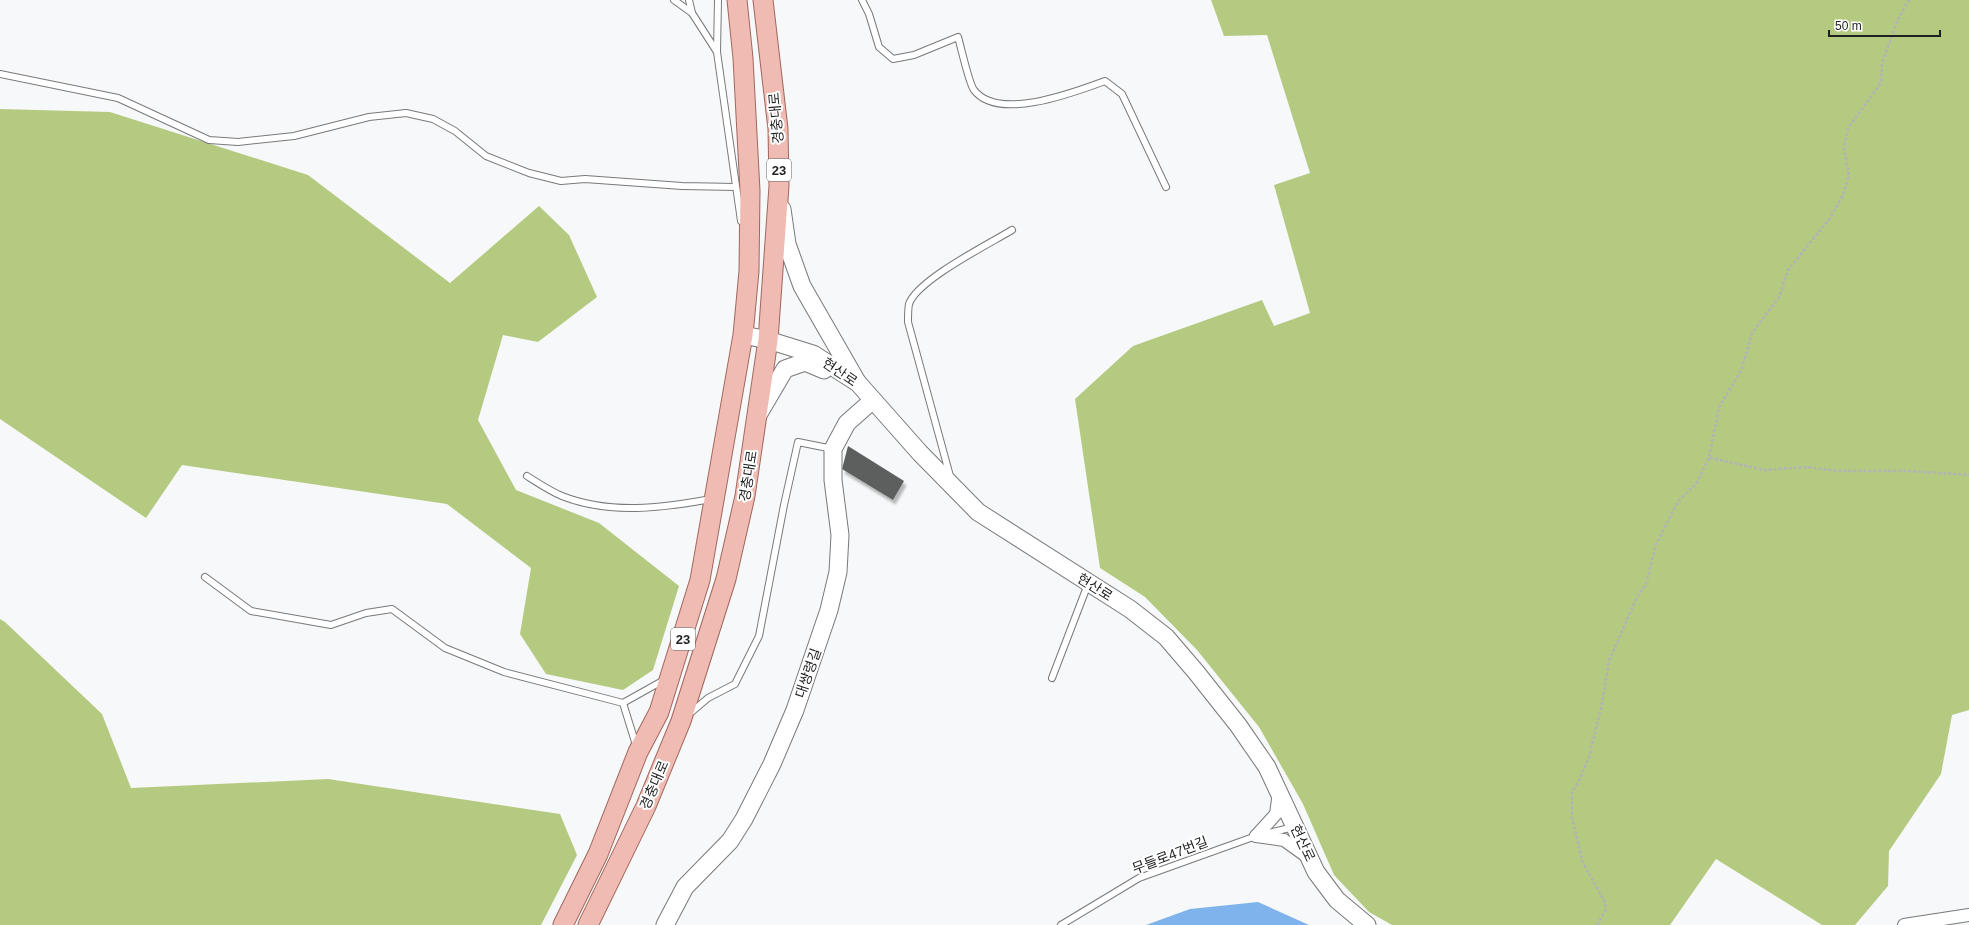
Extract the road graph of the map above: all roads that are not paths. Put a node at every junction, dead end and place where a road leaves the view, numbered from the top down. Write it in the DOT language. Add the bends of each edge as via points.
graph roads {
  1 [pos="674,0"];
  2 [pos="689,0"];
  3 [pos="718,0"];
  4 [pos="737,0"];
  5 [pos="763,0"];
  6 [pos="862,0"];
  7 [pos="692,13"];
  8 [pos="717,52"];
  9 [pos="0,74"];
  10 [pos="779,186"];
  11 [pos="736,187"];
  12 [pos="1166,187"];
  13 [pos="1012,230"];
  14 [pos="749,271"];
  15 [pos="743,335"];
  16 [pos="768,340"];
  17 [pos="858,383"];
  18 [pos="873,400"];
  19 [pos="757,416"];
  20 [pos="833,449"];
  21 [pos="527,476"];
  22 [pos="953,488"];
  23 [pos="715,498"];
  24 [pos="205,577"];
  25 [pos="1089,582"];
  26 [pos="670,676"];
  27 [pos="1052,678"];
  28 [pos="623,703"];
  29 [pos="681,721"];
  30 [pos="638,752"];
  31 [pos="1279,792"];
  32 [pos="1296,826"];
  33 [pos="1256,836"];
  34 [pos="1310,859"];
  35 [pos="1969,915"];
  36 [pos="563,925"];
  37 [pos="588,925"];
  38 [pos="665,925"];
  39 [pos="1061,925"];
  40 [pos="1367,925"];
  41 [pos="1904,925"];
  1 -- 7 [label="lane"];
  2 -- 7 [label="lane"];
  3 -- 8 [label="lane"];
  4 -- 14 [label="main road, 경충대로 / 23" via="743,58 750,190"];
  5 -- 10 [label="main road, 경충대로 / 23" via="778,129"];
  6 -- 12 [label="lane" via="880,47 893,59 914,55 958,37 974,90 985,99 1007,105 1054,99 1105,81 1122,94"];
  7 -- 8 [label="lane"];
  8 -- 11 [label="lane"];
  9 -- 11 [label="lane" via="118,98 209,140 238,142 294,136 369,117 406,113 433,120 455,131 486,156 529,173 561,181 585,179"];
  10 -- 16 [label="main road, 경충대로 / 23"];
  10 -- 17 [label="street" via="787,244 802,286"];
  11 -- 14 [label="lane"];
  13 -- 22 [label="lane" via="934,277 920,288 910,303 908,322"];
  14 -- 15 [label="main road, 경충대로 / 23"];
  15 -- 16 [label="street, 현산로"];
  15 -- 23 [label="main road, 경충대로 / 23"];
  16 -- 17 [label="street, 현산로" via="813,354"];
  16 -- 19 [label="main road, 경충대로 / 23"];
  17 -- 18 [label="street, 현산로"];
  17 -- 19 [label="street" via="805,362 785,369"];
  18 -- 20 [label="street, 대쌍령길" via="847,423"];
  18 -- 22 [label="street, 현산로"];
  19 -- 29 [label="main road, 경충대로 / 23" via="746,496 726,579"];
  20 -- 29 [label="lane" via="798,442 759,636 735,684 708,698"];
  20 -- 38 [label="street, 대쌍령길" via="833,480 840,534 838,572 829,610 795,710 772,764 744,819 730,841 685,887"];
  21 -- 23 [label="lane" via="562,496 597,506 629,509 676,506"];
  22 -- 25 [label="street, 현산로" via="978,512"];
  23 -- 26 [label="main road, 경충대로 / 23" via="700,580"];
  24 -- 28 [label="lane" via="251,611 331,625 366,613 392,609 445,648 504,672"];
  25 -- 27 [label="lane"];
  25 -- 31 [label="street, 현산로" via="1130,609 1166,638 1238,725 1267,767"];
  26 -- 28 [label="lane"];
  26 -- 30 [label="main road, 경충대로 / 23" via="659,712"];
  28 -- 30 [label="lane"];
  29 -- 37 [label="main road, 경충대로 / 23" via="646,806"];
  30 -- 36 [label="main road, 경충대로 / 23" via="598,854"];
  31 -- 32 [label="street, 현산로"];
  31 -- 33 [label="street" via="1276,814"];
  32 -- 33 [label="lane, 무들로47번길"];
  32 -- 34 [label="street, 현산로"];
  33 -- 34 [label="street" via="1284,840"];
  33 -- 39 [label="lane, 무들로47번길" via="1139,878"];
  34 -- 40 [label="street, 현산로" via="1316,872 1337,900"];
  35 -- 41 [label="street"];
}
